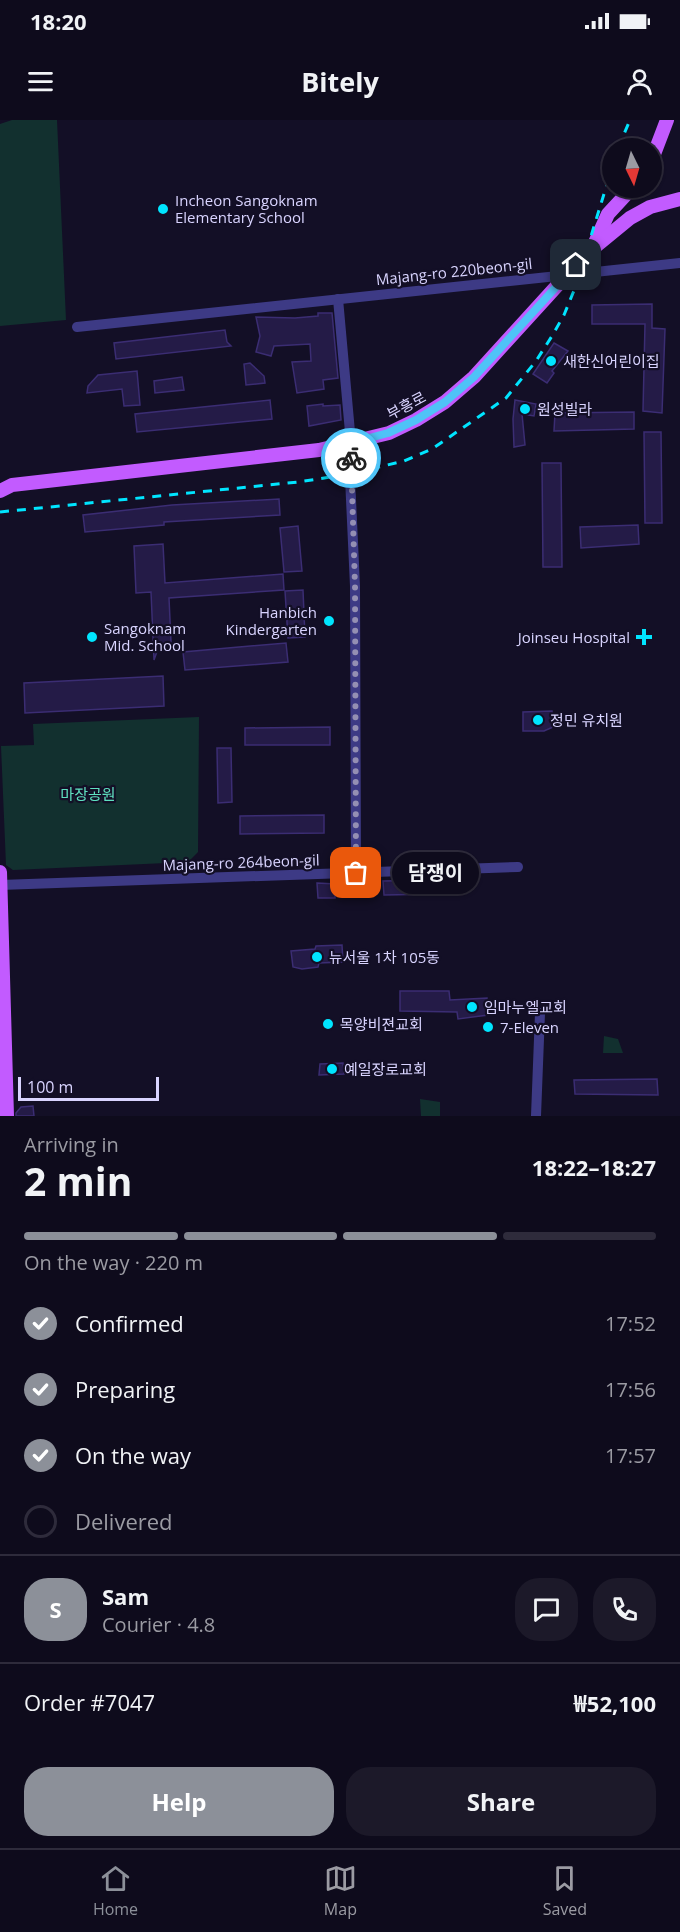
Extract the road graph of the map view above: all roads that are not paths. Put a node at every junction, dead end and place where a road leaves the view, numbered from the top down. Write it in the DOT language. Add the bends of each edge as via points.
graph roads {
  1 [pos="667,120"];
  2 [pos="660,138"];
  3 [pos="623,198"];
  4 [pos="680,199"];
  5 [pos="593,249"];
  6 [pos="680,263"];
  7 [pos="568,274"];
  8 [pos="338,298"];
  9 [pos="77,327"];
  10 [pos="351,443"];
  11 [pos="0,491"];
  12 [pos="518,867"];
  13 [pos="0,872"];
  14 [pos="356,873"];
  15 [pos="0,885"];
  16 [pos="540,1013"];
  17 [pos="7,1116"];
  18 [pos="536,1116"];
  1 -- 2 [label="main road"];
  3 -- 5 [label="main road" via="608,214"];
  4 -- 5 [label="main road, 부흥로" via="650,207 630,218"];
  5 -- 7 [label="main road, 부흥로"];
  6 -- 7 [label="street, Majang-ro 220beon-gil"];
  7 -- 8 [label="street, Majang-ro 220beon-gil"];
  7 -- 10 [label="main road, 부흥로" via="474,377 445,402 388,433"];
  8 -- 9 [label="street, Majang-ro 220beon-gil"];
  8 -- 10 [label="street"];
  10 -- 11 [label="main road, 부흥로" via="312,451 12,485"];
  10 -- 14 [label="street"];
  12 -- 14 [label="street, Majang-ro 264beon-gil"];
  13 -- 15 [label="main road"];
  14 -- 15 [label="street, Majang-ro 264beon-gil"];
  15 -- 17 [label="main road"];
  16 -- 18 [label="street"];
}
